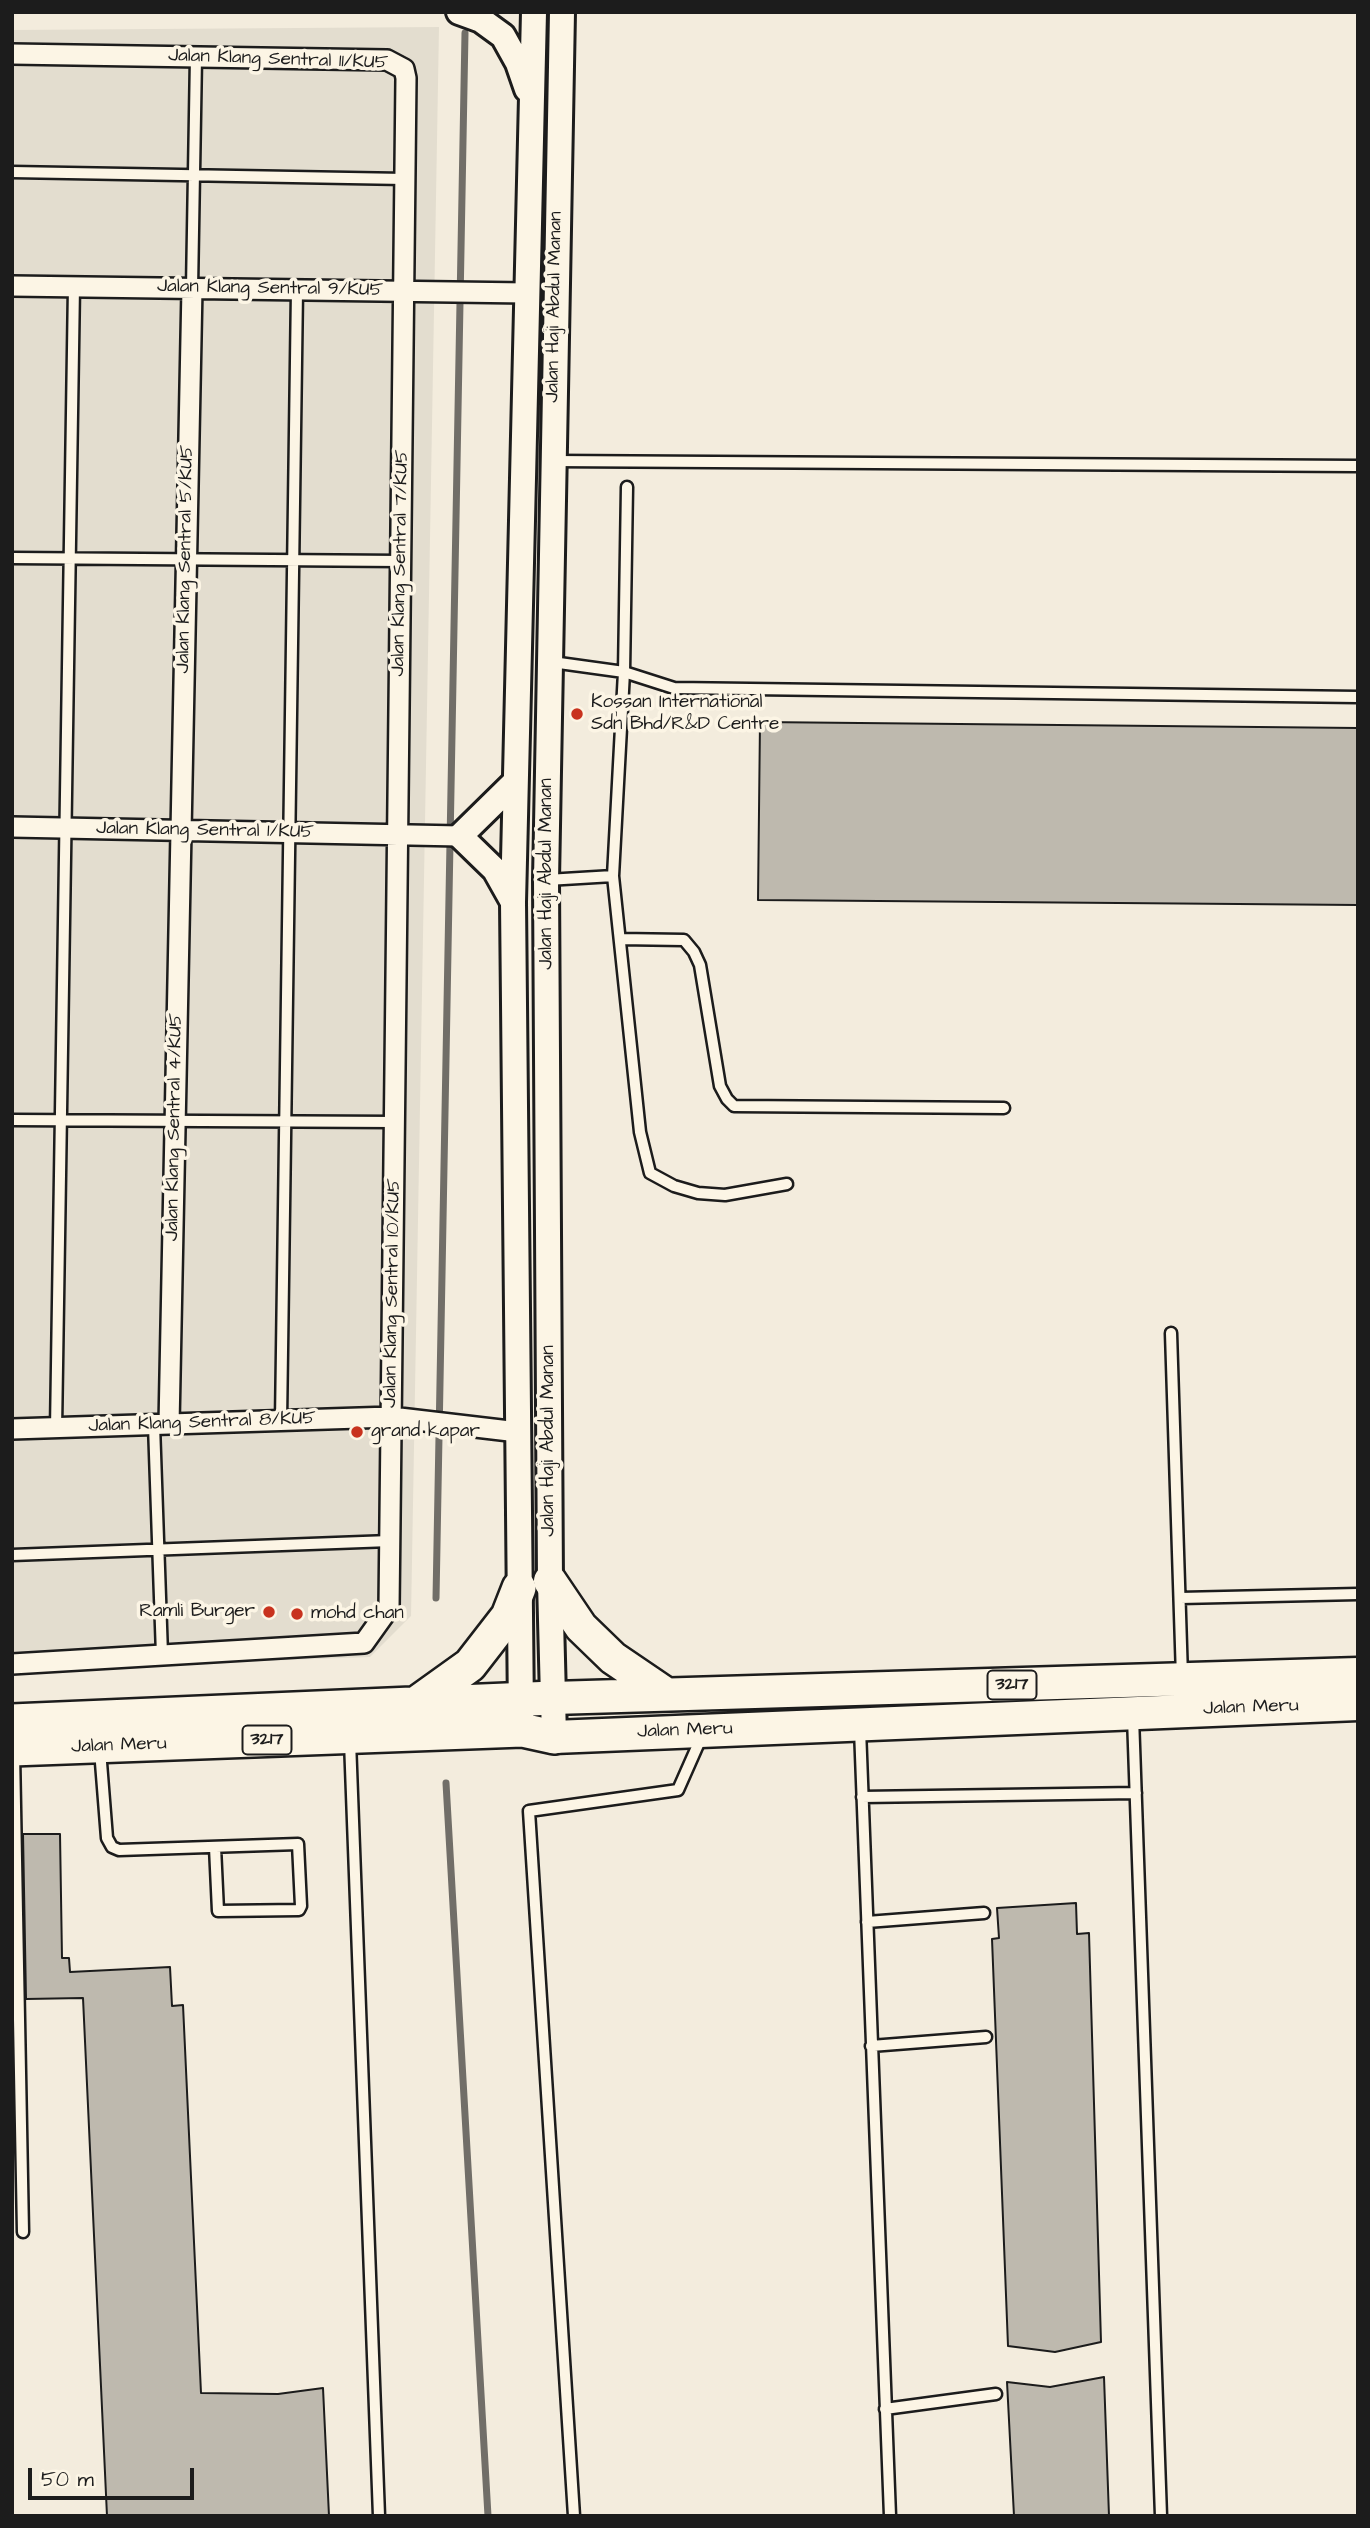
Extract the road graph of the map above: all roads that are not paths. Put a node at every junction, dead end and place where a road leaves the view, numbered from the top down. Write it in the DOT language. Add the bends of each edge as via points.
graph roads {
  1 [pos="459,12"];
  2 [pos="534,12"];
  3 [pos="562,12"];
  4 [pos="12,54"];
  5 [pos="196,57"];
  6 [pos="532,103"];
  7 [pos="12,172"];
  8 [pos="194,175"];
  9 [pos="405,179"];
  10 [pos="12,286"];
  11 [pos="74,286"];
  12 [pos="192,288"];
  13 [pos="297,290"];
  14 [pos="404,291"];
  15 [pos="527,292"];
  16 [pos="552,461"];
  17 [pos="1358,466"];
  18 [pos="627,487"];
  19 [pos="12,558"];
  20 [pos="69,559"];
  21 [pos="186,559"];
  22 [pos="293,560"];
  23 [pos="401,561"];
  24 [pos="548,662"];
  25 [pos="624,672"];
  26 [pos="1358,697"];
  27 [pos="514,782"];
  28 [pos="12,827"];
  29 [pos="65,828"];
  30 [pos="181,830"];
  31 [pos="290,833"];
  32 [pos="398,835"];
  33 [pos="460,836"];
  34 [pos="613,876"];
  35 [pos="546,880"];
  36 [pos="513,902"];
  37 [pos="620,939"];
  38 [pos="1004,1108"];
  39 [pos="12,1120"];
  40 [pos="60,1120"];
  41 [pos="175,1121"];
  42 [pos="286,1122"];
  43 [pos="394,1122"];
  44 [pos="787,1184"];
  45 [pos="1171,1333"];
  46 [pos="391,1417"];
  47 [pos="282,1421"];
  48 [pos="161,1425"];
  49 [pos="56,1428"];
  50 [pos="12,1429"];
  51 [pos="518,1432"];
  52 [pos="390,1541"];
  53 [pos="158,1549"];
  54 [pos="12,1555"];
  55 [pos="535,1584"];
  56 [pos="1358,1594"];
  57 [pos="1180,1598"];
  58 [pos="162,1655"];
  59 [pos="12,1664"];
  60 [pos="1358,1674"];
  61 [pos="1182,1681"];
  62 [pos="666,1694"];
  63 [pos="553,1698"];
  64 [pos="417,1703"];
  65 [pos="1358,1704"];
  66 [pos="1133,1713"];
  67 [pos="521,1715"];
  68 [pos="860,1725"];
  69 [pos="704,1731"];
  70 [pos="349,1737"];
  71 [pos="554,1737"];
  72 [pos="13,1740"];
  73 [pos="100,1746"];
  74 [pos="1136,1793"];
  75 [pos="862,1797"];
  76 [pos="215,1847"];
  77 [pos="984,1913"];
  78 [pos="867,1922"];
  79 [pos="986,2037"];
  80 [pos="871,2046"];
  81 [pos="23,2232"];
  82 [pos="996,2394"];
  83 [pos="885,2409"];
  84 [pos="380,2516"];
  85 [pos="574,2516"];
  86 [pos="890,2516"];
  87 [pos="1161,2516"];
  1 -- 6 [label="street" via="481,20 503,36"];
  2 -- 6 [label="street, Jalan Haji Abdul Manan"];
  3 -- 16 [label="street, Jalan Haji Abdul Manan"];
  4 -- 5 [label="street, Jalan Klang Sentral 11/KU5"];
  5 -- 8 [label="lane"];
  5 -- 9 [label="street, Jalan Klang Sentral 11/KU5" via="397,63 406,78"];
  6 -- 15 [label="street, Jalan Haji Abdul Manan"];
  7 -- 8 [label="lane"];
  8 -- 9 [label="lane"];
  8 -- 12 [label="lane"];
  9 -- 14 [label="street, Jalan Klang Sentral 11/KU5"];
  10 -- 11 [label="street, Jalan Klang Sentral 9/KU5"];
  11 -- 12 [label="street, Jalan Klang Sentral 9/KU5"];
  11 -- 20 [label="lane"];
  12 -- 13 [label="street, Jalan Klang Sentral 9/KU5"];
  12 -- 21 [label="street, Jalan Klang Sentral 5/KU5"];
  13 -- 14 [label="street, Jalan Klang Sentral 9/KU5"];
  13 -- 22 [label="lane"];
  14 -- 15 [label="street, Jalan Klang Sentral 9/KU5"];
  14 -- 23 [label="street, Jalan Klang Sentral 7/KU5"];
  15 -- 27 [label="street, Jalan Haji Abdul Manan"];
  16 -- 17 [label="lane"];
  16 -- 24 [label="street, Jalan Haji Abdul Manan"];
  18 -- 25 [label="lane"];
  19 -- 20 [label="lane"];
  20 -- 21 [label="lane"];
  20 -- 29 [label="lane"];
  21 -- 22 [label="lane"];
  21 -- 30 [label="street, Jalan Klang Sentral 5/KU5"];
  22 -- 23 [label="lane"];
  22 -- 31 [label="lane"];
  23 -- 32 [label="street, Jalan Klang Sentral 7/KU5"];
  24 -- 25 [label="lane"];
  24 -- 35 [label="street, Jalan Haji Abdul Manan"];
  25 -- 26 [label="lane" via="674,688"];
  25 -- 34 [label="lane"];
  27 -- 33 [label="street"];
  27 -- 36 [label="street, Jalan Haji Abdul Manan"];
  28 -- 29 [label="street, Jalan Klang Sentral 1/KU5"];
  29 -- 30 [label="street, Jalan Klang Sentral 1/KU5"];
  29 -- 40 [label="lane"];
  30 -- 31 [label="street, Jalan Klang Sentral 1/KU5"];
  30 -- 41 [label="street, Jalan Klang Sentral 4/KU5"];
  31 -- 32 [label="street, Jalan Klang Sentral 1/KU5"];
  31 -- 42 [label="lane"];
  32 -- 33 [label="street, Jalan Klang Sentral 1/KU5"];
  32 -- 43 [label="street, Jalan Klang Sentral 10/KU5"];
  33 -- 36 [label="street" via="495,870"];
  34 -- 35 [label="lane"];
  34 -- 37 [label="lane"];
  35 -- 55 [label="street, Jalan Haji Abdul Manan"];
  36 -- 51 [label="street, Jalan Haji Abdul Manan"];
  37 -- 38 [label="lane" via="684,940 694,952 720,1086 734,1106"];
  37 -- 44 [label="lane" via="640,1132 650,1172 660,1181 698,1193 725,1195"];
  39 -- 40 [label="lane"];
  40 -- 41 [label="lane"];
  40 -- 49 [label="lane"];
  41 -- 42 [label="lane"];
  41 -- 48 [label="street, Jalan Klang Sentral 4/KU5"];
  42 -- 43 [label="lane"];
  42 -- 47 [label="lane"];
  43 -- 46 [label="street, Jalan Klang Sentral 10/KU5"];
  45 -- 57 [label="lane"];
  46 -- 47 [label="street, Jalan Klang Sentral 8/KU5"];
  46 -- 51 [label="street, Jalan Klang Sentral 8/KU5"];
  46 -- 52 [label="street, Jalan Klang Sentral 10/KU5"];
  47 -- 48 [label="street, Jalan Klang Sentral 8/KU5"];
  48 -- 49 [label="street, Jalan Klang Sentral 8/KU5"];
  48 -- 53 [label="lane"];
  49 -- 50 [label="street, Jalan Klang Sentral 8/KU5"];
  51 -- 55 [label="street, Jalan Haji Abdul Manan"];
  52 -- 53 [label="lane"];
  52 -- 58 [label="street, Jalan Klang Sentral 10/KU5" via="389,1608 364,1643"];
  53 -- 54 [label="lane"];
  53 -- 58 [label="lane"];
  55 -- 62 [label="main road" via="613,1658"];
  55 -- 63 [label="street, Jalan Haji Abdul Manan"];
  55 -- 64 [label="highway" via="470,1665"];
  55 -- 67 [label="street, Jalan Haji Abdul Manan"];
  56 -- 57 [label="lane"];
  57 -- 61 [label="lane"];
  58 -- 59 [label="street, Jalan Klang Sentral 10/KU5"];
  60 -- 61 [label="main road, Jalan Meru / 3217"];
  61 -- 62 [label="main road, Jalan Meru / 3217"];
  62 -- 63 [label="main road, Jalan Meru / 3217"];
  63 -- 67 [label="highway, Jalan Meru / 3217"];
  63 -- 71 [label="street, Jalan Haji Abdul Manan"];
  64 -- 67 [label="highway, Jalan Meru / 3217"];
  64 -- 72 [label="highway, Jalan Meru / 3217"];
  65 -- 66 [label="main road, Jalan Meru / 3217"];
  66 -- 68 [label="main road, Jalan Meru / 3217"];
  66 -- 74 [label="lane"];
  67 -- 70 [label="highway, Jalan Meru / 3217"];
  67 -- 71 [label="highway, Jalan Meru / 3217"];
  68 -- 69 [label="main road, Jalan Meru / 3217"];
  68 -- 75 [label="lane"];
  69 -- 71 [label="main road, Jalan Meru / 3217"];
  69 -- 85 [label="lane" via="678,1790 529,1811"];
  70 -- 73 [label="highway, Jalan Meru / 3217"];
  70 -- 84 [label="lane"];
  72 -- 73 [label="highway, Jalan Meru / 3217"];
  72 -- 81 [label="lane"];
  73 -- 76 [label="lane" via="107,1838 112,1847"];
  74 -- 75 [label="lane"];
  74 -- 87 [label="lane"];
  75 -- 78 [label="lane"];
  76 -- 76 [label="lane" via="299,1844 302,1906 299,1910 218,1911"];
  77 -- 78 [label="lane"];
  78 -- 80 [label="lane"];
  79 -- 80 [label="lane"];
  80 -- 83 [label="lane"];
  82 -- 83 [label="lane"];
  83 -- 86 [label="lane"];
}
